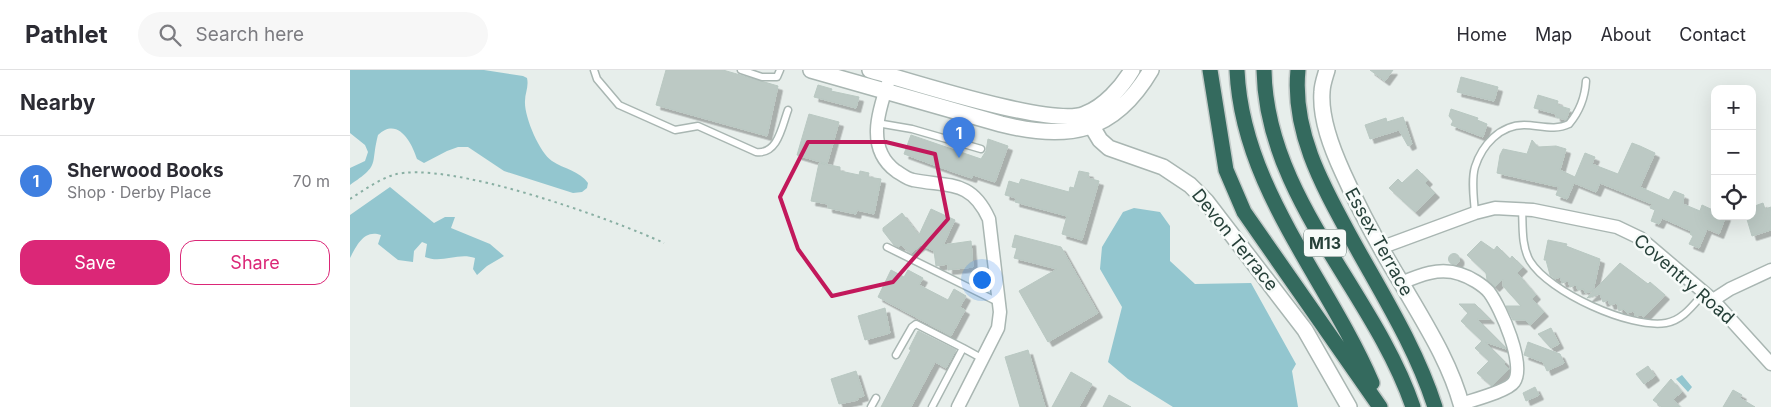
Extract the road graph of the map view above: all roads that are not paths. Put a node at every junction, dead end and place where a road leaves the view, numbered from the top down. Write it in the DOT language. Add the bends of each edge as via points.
graph roads {
  1 [pos="594,70"];
  2 [pos="741,70"];
  3 [pos="780,70"];
  4 [pos="811,70"];
  5 [pos="870,70"];
  6 [pos="1132,70"];
  7 [pos="1151,70"];
  8 [pos="1210,70"];
  9 [pos="1237,70"];
  10 [pos="1264,70"];
  11 [pos="1298,70"];
  12 [pos="1328,70"];
  13 [pos="890,76"];
  14 [pos="1586,81"];
  15 [pos="885,91"];
  16 [pos="788,110"];
  17 [pos="1088,120"];
  18 [pos="877,123"];
  19 [pos="981,149"];
  20 [pos="1522,208"];
  21 [pos="1475,213"];
  22 [pos="887,247"];
  23 [pos="1380,248"];
  24 [pos="1771,270"];
  25 [pos="1401,282"];
  26 [pos="1708,296"];
  27 [pos="999,302"];
  28 [pos="962,348"];
  29 [pos="896,355"];
  30 [pos="984,359"];
  31 [pos="1771,364"];
  32 [pos="876,398"];
  33 [pos="962,405"];
  34 [pos="1462,405"];
  35 [pos="871,407"];
  36 [pos="932,407"];
  37 [pos="1350,407"];
  38 [pos="1381,407"];
  39 [pos="1413,407"];
  40 [pos="1435,407"];
  1 -- 16 [label="lane" via="597,79 619,105 675,130 698,126 756,152 770,150 776,143"];
  2 -- 3 [label="lane" via="762,77 778,77"];
  4 -- 15 [label="street"];
  5 -- 13 [label="street"];
  6 -- 17 [label="street"];
  7 -- 17 [label="street" via="1121,109 1107,120"];
  8 -- 38 [label="highway" via="1226,170 1244,212"];
  9 -- 38 [label="highway, M13" via="1244,123 1258,166 1296,245 1357,353"];
  10 -- 39 [label="highway, M13" via="1267,108 1283,161 1313,221 1386,348"];
  11 -- 40 [label="highway" via="1298,111 1311,158 1410,346"];
  12 -- 23 [label="street, Essex Terrace" via="1322,93 1323,112 1334,153"];
  13 -- 15 [label="street"];
  13 -- 17 [label="street" via="1032,114"];
  14 -- 21 [label="lane" via="1580,108 1569,124 1506,127 1495,135 1474,168"];
  15 -- 17 [label="street" via="1032,132 1050,133"];
  15 -- 18 [label="street"];
  17 -- 37 [label="street, Devon Terrace" via="1109,148 1169,171 1206,201 1305,330"];
  18 -- 19 [label="lane" via="912,129"];
  18 -- 27 [label="street" via="878,145 889,166 911,180 946,183 966,190 984,207 989,219"];
  20 -- 21 [label="street, Coventry Road" via="1495,208"];
  20 -- 26 [label="street, Coventry Road" via="1629,232 1652,247"];
  20 -- 26 [label="lane" via="1524,242 1529,259 1542,277 1607,312 1629,320 1667,323 1682,317"];
  21 -- 23 [label="street, Coventry Road"];
  22 -- 27 [label="lane"];
  23 -- 25 [label="street, Essex Terrace"];
  24 -- 26 [label="street"];
  25 -- 34 [label="street, Essex Terrace" via="1448,366"];
  25 -- 34 [label="street" via="1429,272 1460,274 1489,292 1503,316 1512,340 1517,376 1511,386"];
  26 -- 31 [label="street, Coventry Road"];
  27 -- 30 [label="street" via="998,328"];
  28 -- 29 [label="lane" via="916,324"];
  28 -- 30 [label="lane"];
  28 -- 36 [label="lane"];
  30 -- 33 [label="street"];
  32 -- 35 [label="lane"];
}
